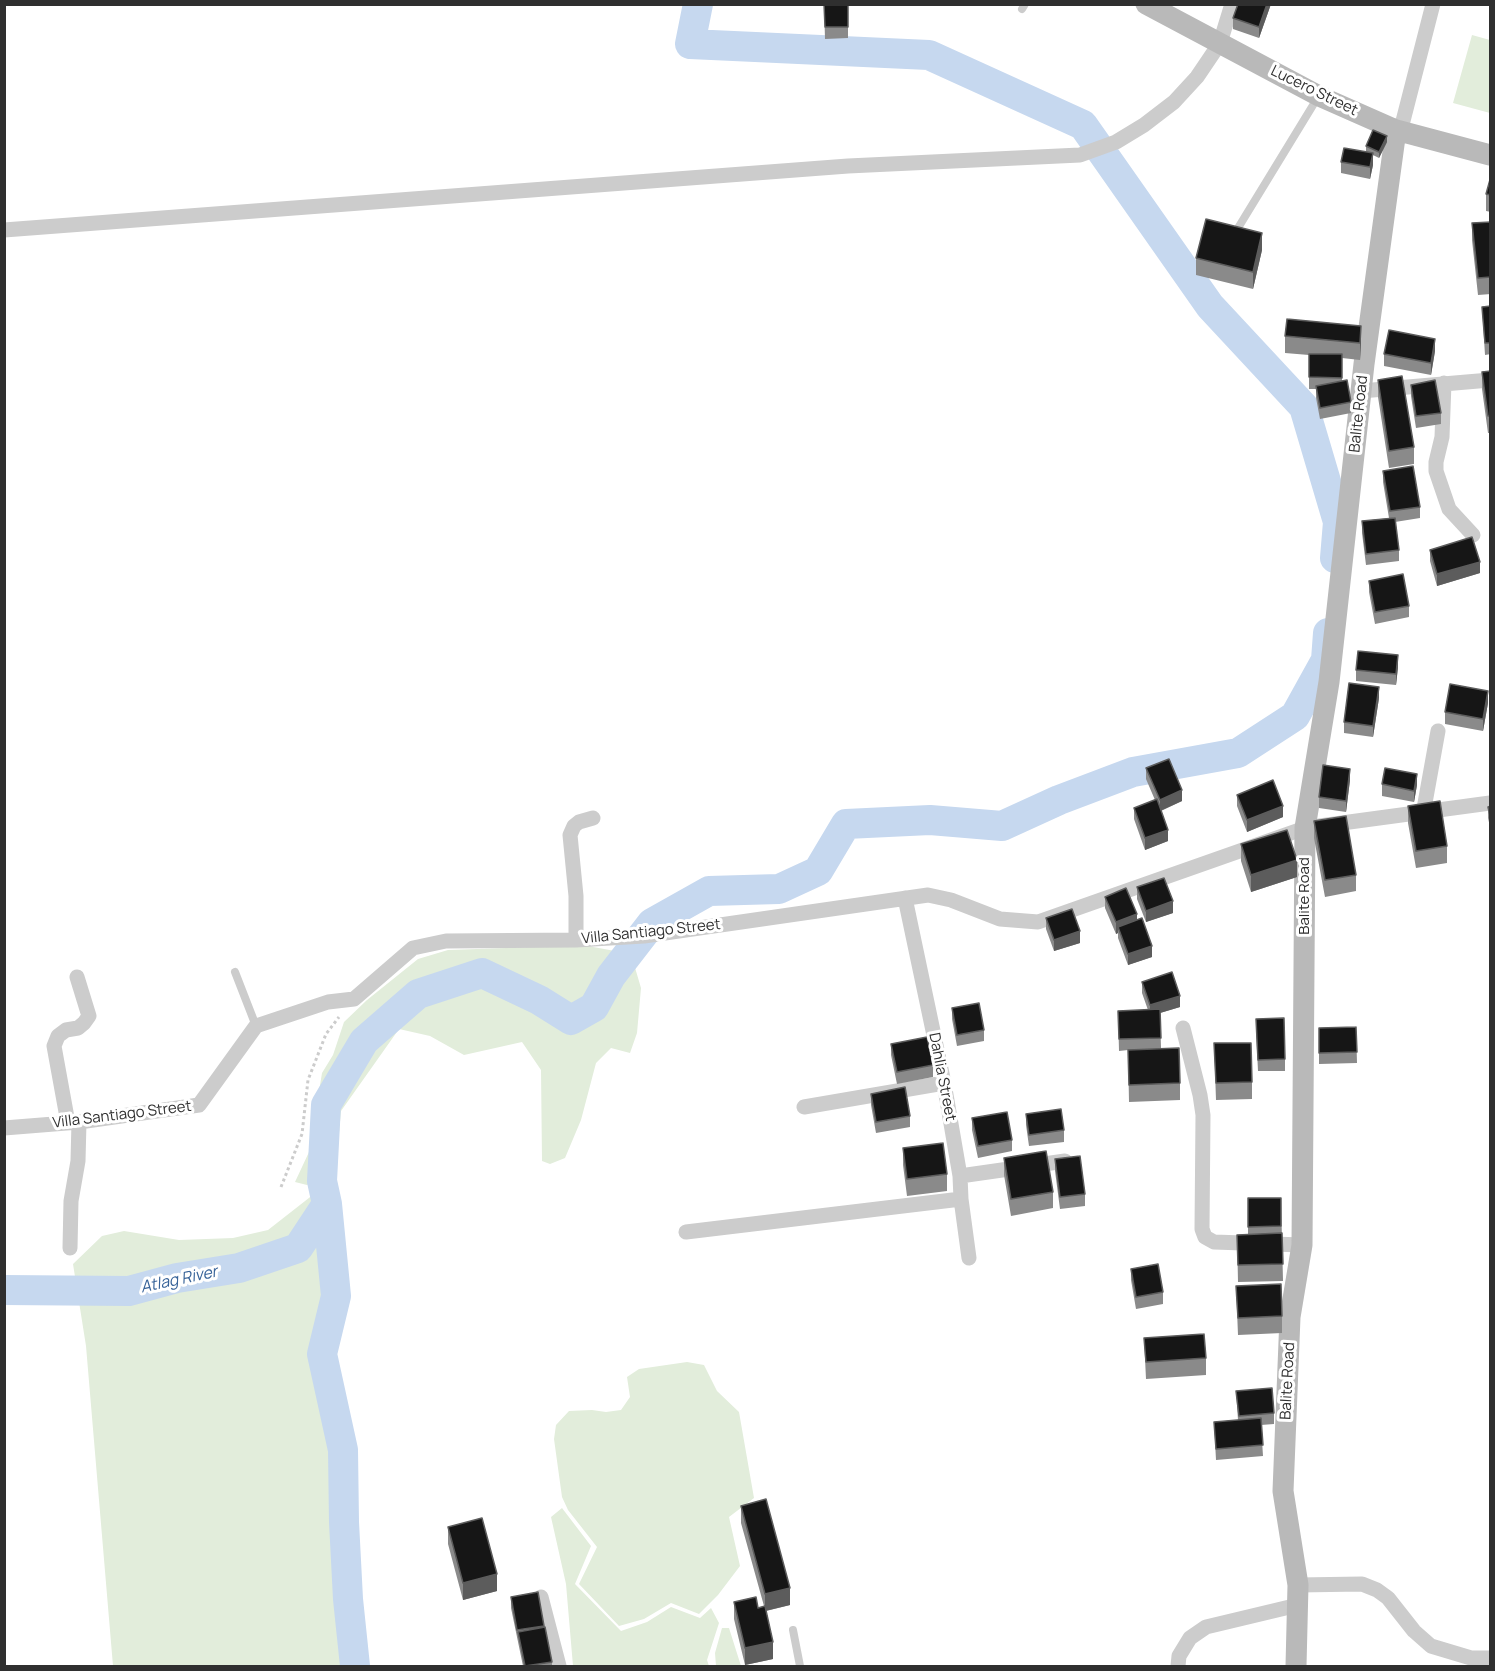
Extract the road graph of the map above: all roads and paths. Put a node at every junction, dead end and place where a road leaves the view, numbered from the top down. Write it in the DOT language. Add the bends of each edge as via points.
graph roads {
  1 [pos="1146,4"];
  2 [pos="1232,4"];
  3 [pos="1433,4"];
  4 [pos="1220,43"];
  5 [pos="1319,96"];
  6 [pos="1396,130"];
  7 [pos="1491,155"];
  8 [pos="1238,228"];
  9 [pos="4,230"];
  10 [pos="1491,380"];
  11 [pos="1444,382"];
  12 [pos="1361,391"];
  13 [pos="1473,534"];
  14 [pos="1438,731"];
  15 [pos="1491,803"];
  16 [pos="1423,814"];
  17 [pos="593,818"];
  18 [pos="1305,828"];
  19 [pos="905,898"];
  20 [pos="576,940"];
  21 [pos="235,972"];
  22 [pos="77,977"];
  23 [pos="354,999"];
  24 [pos="256,1026"];
  25 [pos="1183,1028"];
  26 [pos="944,1083"];
  27 [pos="804,1107"];
  28 [pos="74,1123"];
  29 [pos="4,1128"];
  30 [pos="1065,1161"];
  31 [pos="960,1176"];
  32 [pos="280,1187"];
  33 [pos="961,1199"];
  34 [pos="686,1232"];
  35 [pos="1302,1245"];
  36 [pos="70,1248"];
  37 [pos="969,1258"];
  38 [pos="1298,1595"];
  39 [pos="541,1597"];
  40 [pos="793,1630"];
  41 [pos="1491,1658"];
  42 [pos="559,1666"];
  43 [pos="801,1666"];
  44 [pos="1178,1666"];
  45 [pos="1296,1666"];
  1 -- 4 [label="street, Lucero Street"];
  2 -- 4 [label="street"];
  3 -- 6 [label="street" via="1404,121"];
  4 -- 5 [label="street, Lucero Street"];
  4 -- 9 [label="street" via="1174,102 1116,142 1080,155 848,166"];
  5 -- 6 [label="street, Lucero Street"];
  5 -- 8 [label="lane"];
  6 -- 7 [label="street, Lucero Street"];
  6 -- 12 [label="street, Balite Road"];
  10 -- 11 [label="street"];
  11 -- 12 [label="street"];
  11 -- 13 [label="street" via="1436,471 1449,509"];
  12 -- 18 [label="street, Balite Road" via="1327,691"];
  14 -- 16 [label="street"];
  15 -- 16 [label="street, Villa Santiago Street"];
  16 -- 18 [label="street, Villa Santiago Street"];
  17 -- 20 [label="street" via="574,826 570,835"];
  18 -- 19 [label="street, Villa Santiago Street" via="1038,922 1000,919 928,895"];
  18 -- 35 [label="street, Balite Road"];
  19 -- 20 [label="street, Villa Santiago Street" via="644,936"];
  19 -- 26 [label="street, Dahlia Street"];
  20 -- 23 [label="street, Villa Santiago Street" via="446,941 413,948"];
  21 -- 24 [label="lane"];
  22 -- 28 [label="street" via="89,1016 78,1028 58,1036 54,1046"];
  23 -- 24 [label="street" via="328,1002"];
  23 -- 32 [label="path" via="326,1034 308,1080 302,1134"];
  24 -- 28 [label="street, Villa Santiago Street" via="199,1105"];
  25 -- 35 [label="street" via="1203,1115 1204,1237 1214,1242"];
  26 -- 27 [label="street"];
  26 -- 31 [label="street, Dahlia Street"];
  28 -- 29 [label="street, Villa Santiago Street"];
  28 -- 36 [label="street" via="78,1161 71,1201"];
  30 -- 31 [label="street"];
  31 -- 33 [label="street, Dahlia Street"];
  33 -- 34 [label="street"];
  33 -- 37 [label="street, Dahlia Street"];
  35 -- 38 [label="street, Balite Road" via="1290,1317 1283,1491"];
  38 -- 41 [label="street" via="1362,1584 1388,1598 1431,1646 1471,1658"];
  38 -- 44 [label="street" via="1206,1627 1190,1638 1179,1656"];
  38 -- 45 [label="street, Balite Road"];
  39 -- 42 [label="street"];
  40 -- 43 [label="lane"];
}
